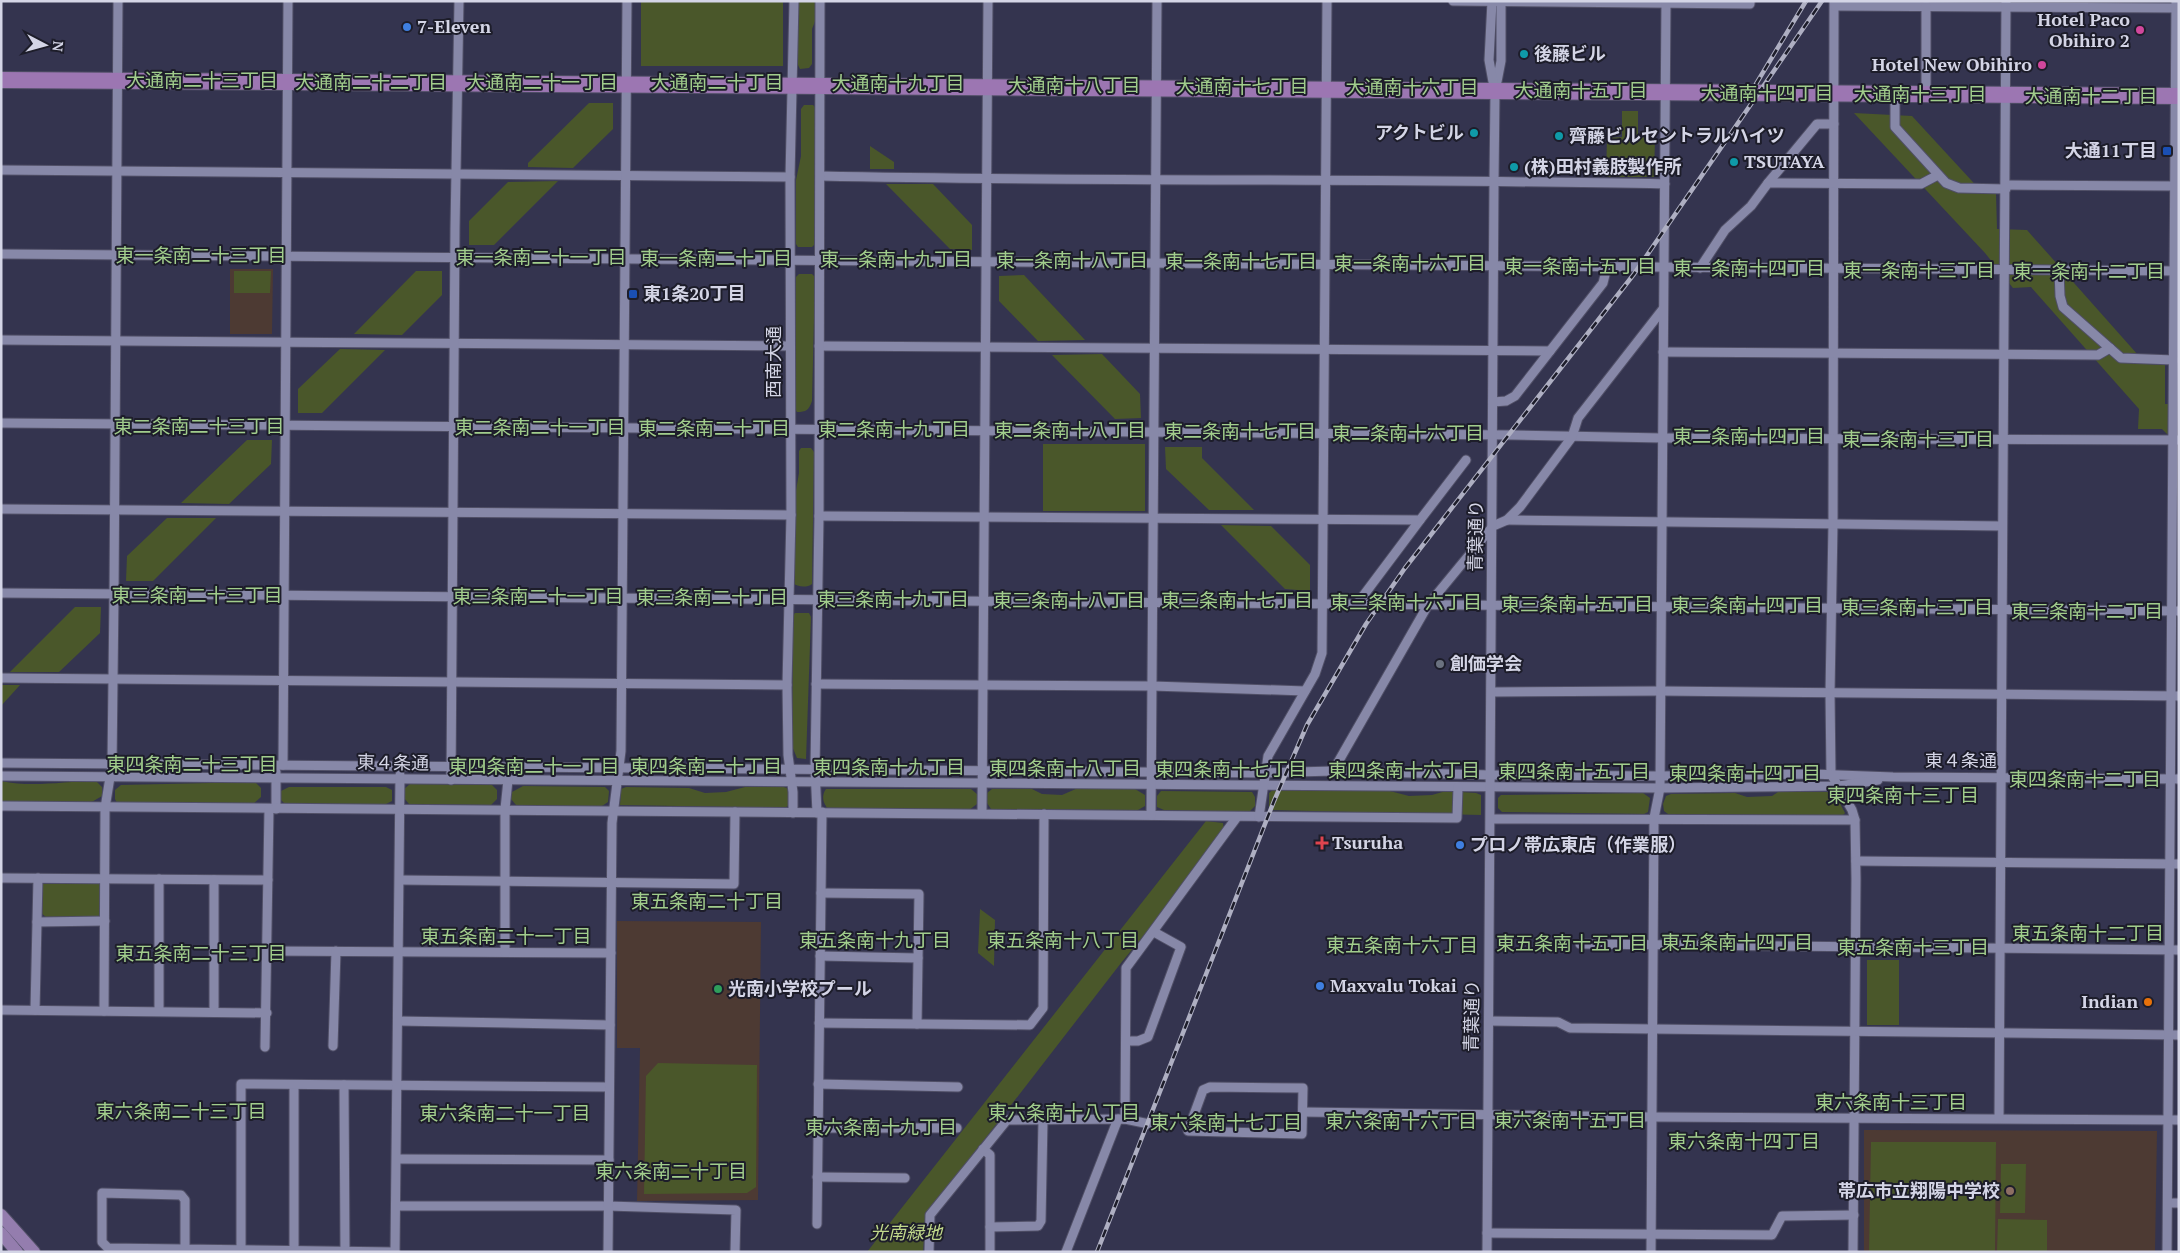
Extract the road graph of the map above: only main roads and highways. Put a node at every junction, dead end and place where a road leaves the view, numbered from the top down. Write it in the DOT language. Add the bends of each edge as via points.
graph roads {
  1 [pos="1,80"];
  2 [pos="2177,96"];
  3 [pos="1,1215"];
  4 [pos="1,1233"];
  5 [pos="17,1252"];
  6 [pos="34,1252"];
  1 -- 2 [label="highway"];
  3 -- 6 [label="main road"];
  4 -- 5 [label="main road"];
}
